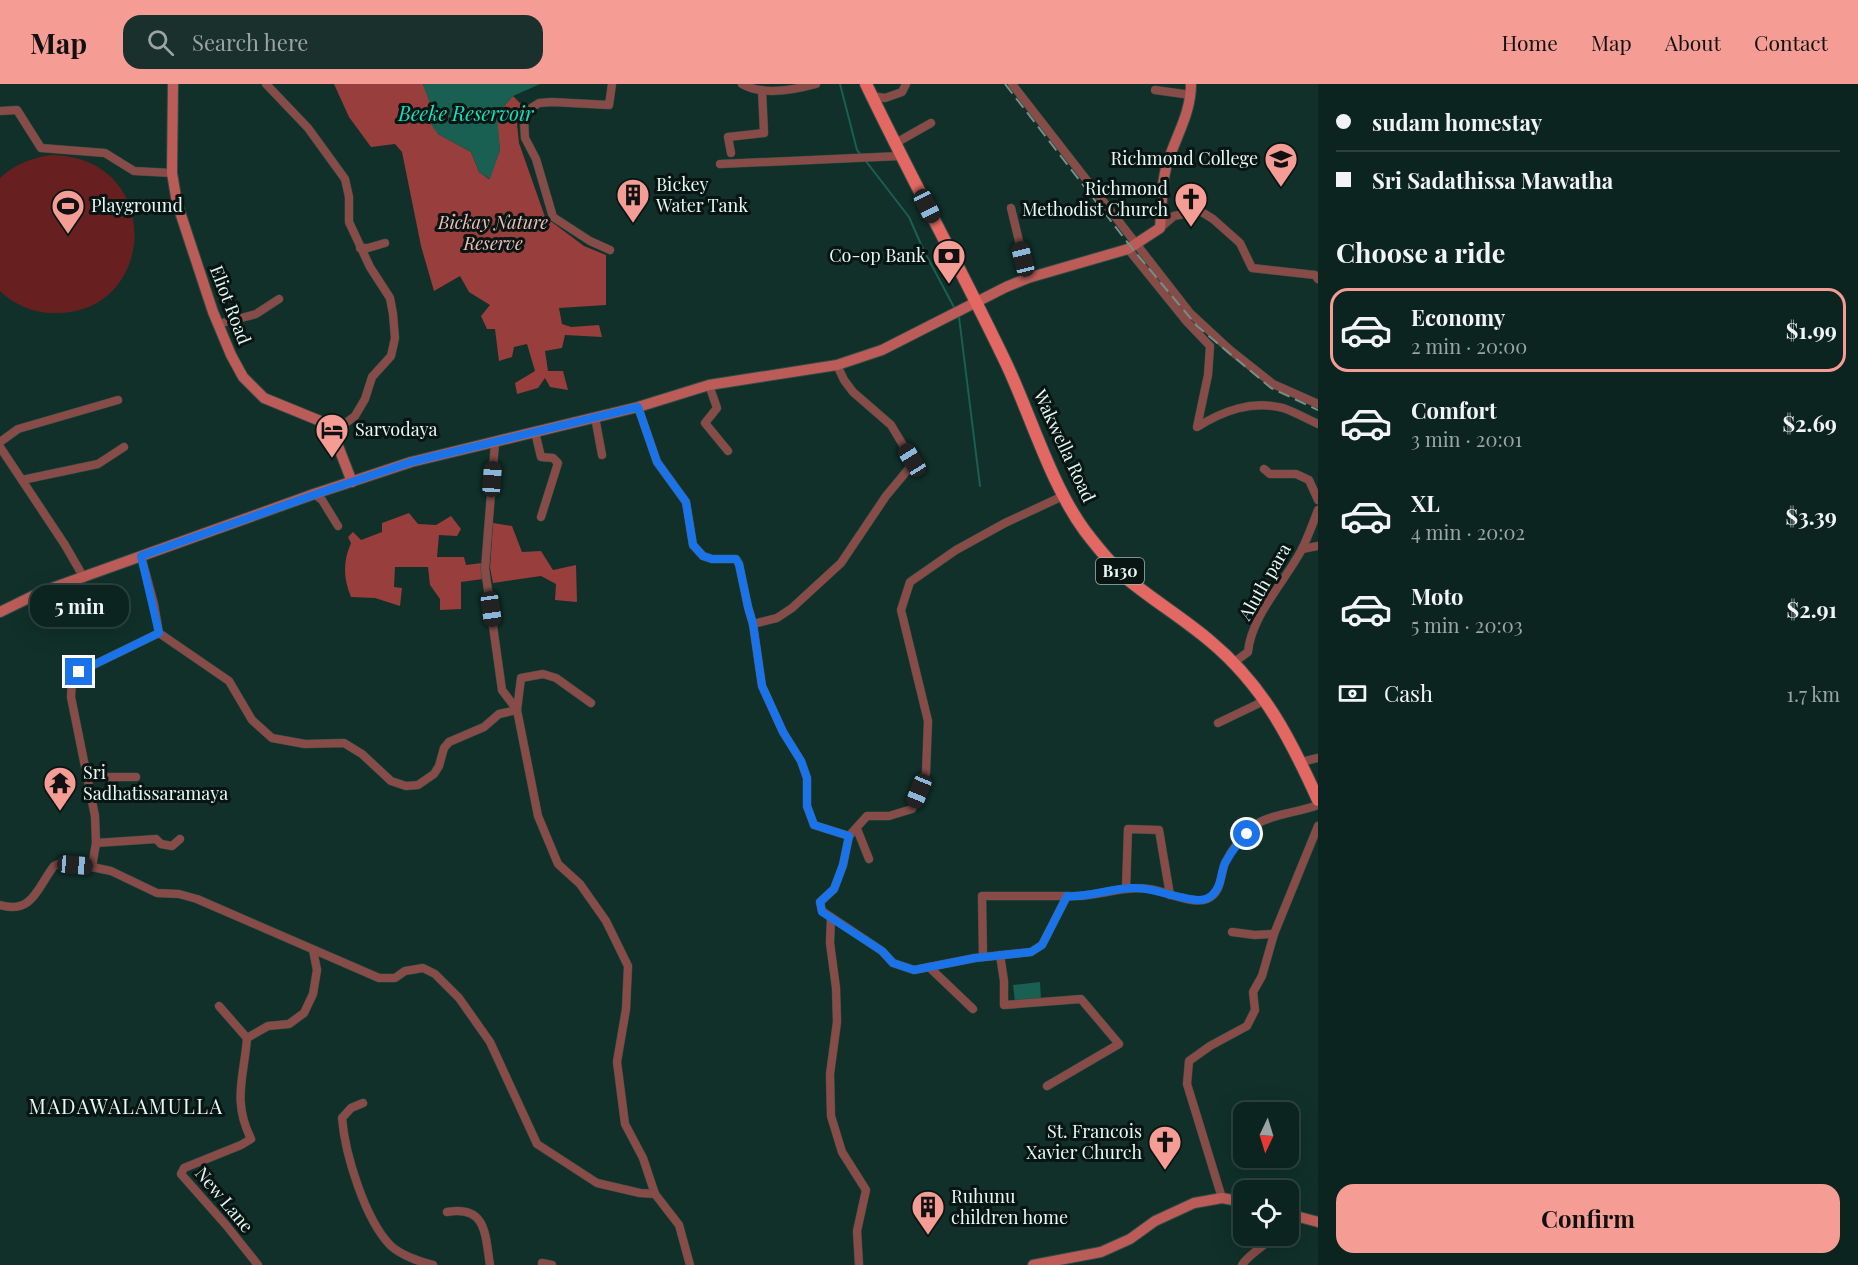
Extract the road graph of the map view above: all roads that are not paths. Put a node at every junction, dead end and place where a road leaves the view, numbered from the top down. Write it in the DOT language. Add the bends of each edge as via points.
graph roads {
  1 [pos="173,84"];
  2 [pos="266,84"];
  3 [pos="612,84"];
  4 [pos="742,84"];
  5 [pos="816,84"];
  6 [pos="866,84"];
  7 [pos="906,84"];
  8 [pos="1012,84"];
  9 [pos="762,90"];
  10 [pos="1155,90"];
  11 [pos="1191,90"];
  12 [pos="872,96"];
  13 [pos="0,111"];
  14 [pos="931,123"];
  15 [pos="894,144"];
  16 [pos="731,153"];
  17 [pos="900,156"];
  18 [pos="720,164"];
  19 [pos="172,173"];
  20 [pos="1011,208"];
  21 [pos="1160,228"];
  22 [pos="385,243"];
  23 [pos="1132,247"];
  24 [pos="360,248"];
  25 [pos="610,250"];
  26 [pos="1028,278"];
  27 [pos="1318,279"];
  28 [pos="279,299"];
  29 [pos="975,302"];
  30 [pos="218,324"];
  31 [pos="837,365"];
  32 [pos="709,385"];
  33 [pos="118,400"];
  34 [pos="1318,404"];
  35 [pos="638,407"];
  36 [pos="595,417"];
  37 [pos="1318,424"];
  38 [pos="334,432"];
  39 [pos="535,432"];
  40 [pos="495,442"];
  41 [pos="0,445"];
  42 [pos="124,447"];
  43 [pos="728,451"];
  44 [pos="602,455"];
  45 [pos="1264,469"];
  46 [pos="22,480"];
  47 [pos="352,482"];
  48 [pos="314,495"];
  49 [pos="1063,496"];
  50 [pos="1318,500"];
  51 [pos="1318,510"];
  52 [pos="541,517"];
  53 [pos="338,526"];
  54 [pos="1318,546"];
  55 [pos="1302,549"];
  56 [pos="141,556"];
  57 [pos="84,578"];
  58 [pos="0,612"];
  59 [pos="753,624"];
  60 [pos="159,633"];
  61 [pos="1233,663"];
  62 [pos="1266,700"];
  63 [pos="591,703"];
  64 [pos="517,710"];
  65 [pos="1218,723"];
  66 [pos="1318,758"];
  67 [pos="1301,762"];
  68 [pos="86,775"];
  69 [pos="136,777"];
  70 [pos="1318,800"];
  71 [pos="1318,805"];
  72 [pos="1318,826"];
  73 [pos="857,829"];
  74 [pos="849,836"];
  75 [pos="180,839"];
  76 [pos="96,843"];
  77 [pos="870,859"];
  78 [pos="92,867"];
  79 [pos="1126,889"];
  80 [pos="1170,895"];
  81 [pos="1067,896"];
  82 [pos="0,905"];
  83 [pos="831,917"];
  84 [pos="1232,932"];
  85 [pos="1274,934"];
  86 [pos="313,950"];
  87 [pos="1000,956"];
  88 [pos="983,957"];
  89 [pos="929,967"];
  90 [pos="219,1006"];
  91 [pos="973,1009"];
  92 [pos="247,1038"];
  93 [pos="1047,1086"];
  94 [pos="363,1103"];
  95 [pos="656,1194"];
  96 [pos="1222,1198"];
  97 [pos="1233,1200"];
  98 [pos="447,1212"];
  99 [pos="1299,1219"];
  100 [pos="1318,1222"];
  101 [pos="1264,1246"];
  102 [pos="258,1265"];
  103 [pos="433,1265"];
  104 [pos="490,1265"];
  105 [pos="542,1265"];
  106 [pos="552,1265"];
  107 [pos="690,1265"];
  108 [pos="859,1265"];
  109 [pos="1033,1265"];
  110 [pos="1242,1265"];
  1 -- 19 [label="main road, Eliot Road"];
  2 -- 24 [label="street" via="308,128 345,179 349,222"];
  3 -- 25 [label="street" via="609,105 539,103 528,110 524,120 525,138 536,159 553,217"];
  4 -- 9 [label="street"];
  5 -- 9 [label="street"];
  6 -- 12 [label="main road, Wakwella Road / B130"];
  7 -- 12 [label="street" via="902,92 894,95"];
  8 -- 23 [label="street"];
  9 -- 16 [label="street" via="764,133 728,137"];
  10 -- 11 [label="street"];
  11 -- 21 [label="main road" via="1185,121 1166,170"];
  12 -- 15 [label="main road, Wakwella Road / B130"];
  13 -- 19 [label="street" via="17,110 41,148 105,153 134,171"];
  14 -- 15 [label="street"];
  15 -- 17 [label="main road, Wakwella Road / B130"];
  17 -- 18 [label="street"];
  17 -- 29 [label="main road, Wakwella Road / B130"];
  19 -- 30 [label="main road, Eliot Road" via="184,229"];
  20 -- 26 [label="street"];
  21 -- 23 [label="main road"];
  21 -- 27 [label="street" via="1174,216 1200,211 1240,243 1252,268 1315,275"];
  22 -- 24 [label="street"];
  23 -- 26 [label="main road"];
  23 -- 34 [label="street" via="1190,313 1230,350 1273,384"];
  23 -- 37 [label="street" via="1187,322 1210,346 1197,427 1220,413 1243,406 1282,408"];
  24 -- 38 [label="street" via="390,298 395,338 391,356 372,377 355,416"];
  26 -- 29 [label="main road"];
  28 -- 30 [label="street" via="256,314"];
  29 -- 31 [label="main road" via="882,350"];
  29 -- 49 [label="main road, Wakwella Road / B130" via="1016,384"];
  30 -- 38 [label="main road, Eliot Road" via="243,377 254,389 264,398 330,425"];
  31 -- 32 [label="main road"];
  31 -- 59 [label="street" via="853,392 891,426 912,460 911,466 841,563 792,608 777,618"];
  32 -- 35 [label="main road"];
  32 -- 43 [label="street" via="717,408 705,423"];
  33 -- 41 [label="street" via="18,429"];
  35 -- 36 [label="main road"];
  35 -- 59 [label="street" via="657,462 686,502 693,545 712,559 736,559"];
  36 -- 39 [label="main road"];
  36 -- 44 [label="street"];
  38 -- 47 [label="main road"];
  39 -- 40 [label="main road"];
  39 -- 52 [label="street" via="542,457 558,463"];
  40 -- 47 [label="main road" via="411,462"];
  40 -- 64 [label="street" via="485,568 502,690"];
  41 -- 46 [label="street"];
  42 -- 46 [label="street" via="98,464"];
  45 -- 50 [label="street" via="1270,474 1296,474 1309,480"];
  46 -- 57 [label="street"];
  47 -- 48 [label="main road"];
  48 -- 53 [label="street" via="322,500"];
  48 -- 56 [label="main road"];
  49 -- 61 [label="main road, Wakwella Road / B130" via="1084,530 1129,580 1209,640"];
  49 -- 73 [label="street" via="956,550 910,582 902,610 928,721 926,773 912,809 889,816 867,816"];
  51 -- 55 [label="street, Aluth para"];
  54 -- 55 [label="street"];
  55 -- 61 [label="street, Aluth para" via="1262,613 1248,652"];
  56 -- 57 [label="main road"];
  56 -- 60 [label="street"];
  57 -- 58 [label="main road"];
  59 -- 74 [label="street" via="762,686 807,778 809,816 814,825"];
  60 -- 64 [label="street" via="229,681 252,720 272,738 305,744 344,743 391,781 406,786 418,785 434,774 449,742 484,727 499,714"];
  60 -- 68 [label="street" via="79,672 72,680 71,697"];
  61 -- 62 [label="main road, Wakwella Road / B130"];
  62 -- 65 [label="street"];
  62 -- 67 [label="main road, Wakwella Road / B130"];
  63 -- 64 [label="street" via="556,678 543,674 521,678"];
  64 -- 95 [label="street" via="538,816 558,864 580,884 606,921 628,966 617,1062 625,1124"];
  66 -- 67 [label="street"];
  67 -- 70 [label="main road, Wakwella Road / B130"];
  68 -- 69 [label="street"];
  68 -- 76 [label="street"];
  71 -- 80 [label="street" via="1258,824 1237,844 1224,865 1218,889 1209,899"];
  72 -- 85 [label="street"];
  73 -- 74 [label="street"];
  73 -- 77 [label="street"];
  74 -- 83 [label="street" via="834,889 820,902 822,912"];
  75 -- 76 [label="street" via="172,846 156,839"];
  76 -- 78 [label="street"];
  78 -- 82 [label="street" via="58,864 33,898 17,907"];
  78 -- 86 [label="street" via="111,870 157,893 197,899"];
  79 -- 80 [label="street" via="1152,889"];
  79 -- 80 [label="street" via="1128,829 1159,830"];
  79 -- 81 [label="street"];
  81 -- 87 [label="street" via="1042,945 1031,952"];
  81 -- 88 [label="street" via="982,896"];
  83 -- 89 [label="street" via="882,951 893,963 914,970"];
  83 -- 108 [label="street" via="837,1022 830,1074 831,1116 842,1152 866,1190 857,1231"];
  84 -- 85 [label="street"];
  85 -- 96 [label="street" via="1262,976 1253,992 1255,1010 1247,1026 1189,1061 1187,1084"];
  86 -- 92 [label="street" via="317,970 313,994 304,1013 289,1024 268,1026"];
  86 -- 95 [label="street" via="380,978 395,978 405,971 423,968 435,974 459,998 490,1042 537,1144 597,1183"];
  87 -- 88 [label="street"];
  87 -- 93 [label="street" via="1004,1005 1081,999 1119,1044"];
  88 -- 89 [label="street"];
  89 -- 91 [label="street"];
  90 -- 92 [label="street"];
  92 -- 102 [label="street, New Lane" via="239,1096 243,1122 251,1139 184,1167 181,1174"];
  94 -- 103 [label="street" via="342,1118 343,1136 368,1214 392,1246"];
  95 -- 107 [label="street" via="679,1225"];
  96 -- 97 [label="main road"];
  96 -- 109 [label="main road" via="1194,1203 1101,1252"];
  98 -- 104 [label="street" via="474,1213 482,1221"];
  99 -- 100 [label="main road"];
  101 -- 110 [label="street"];
  105 -- 106 [label="street"];
}
